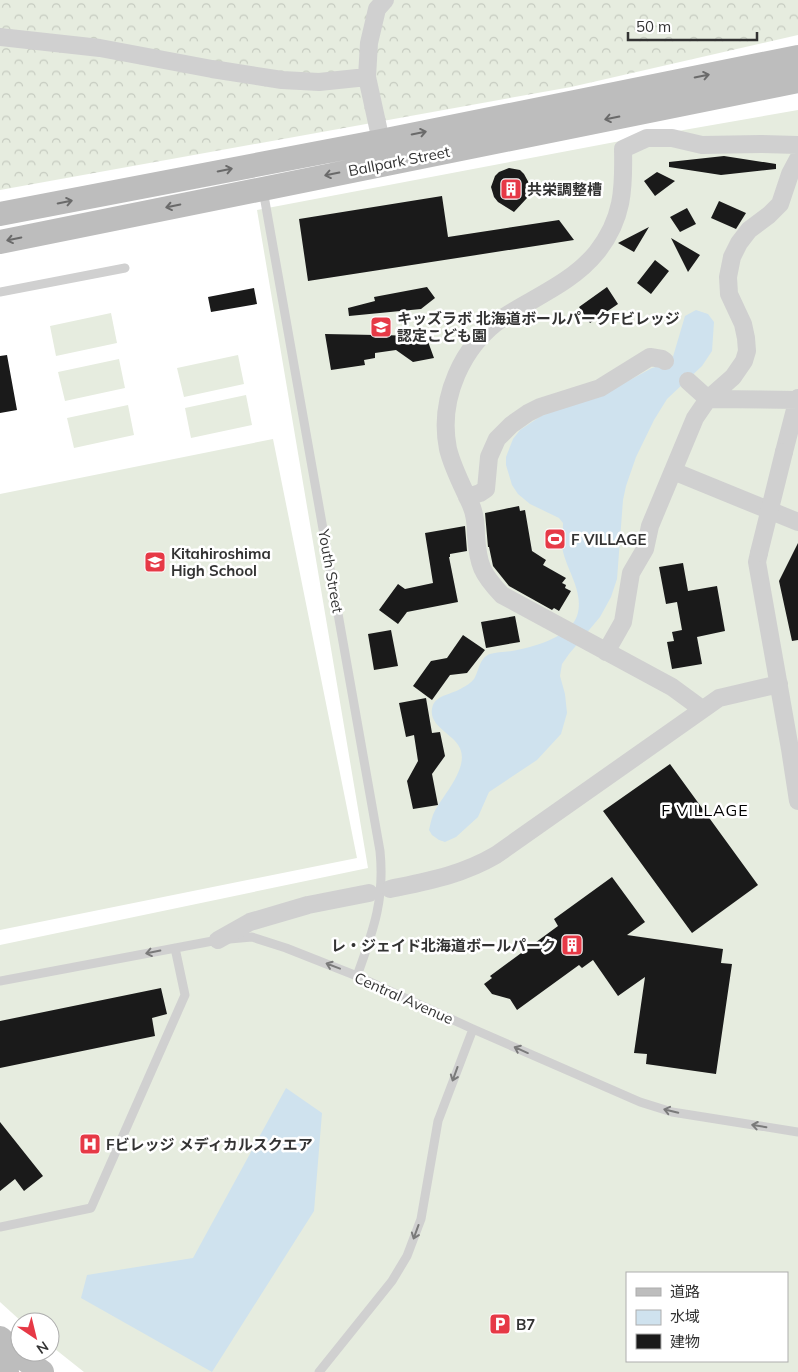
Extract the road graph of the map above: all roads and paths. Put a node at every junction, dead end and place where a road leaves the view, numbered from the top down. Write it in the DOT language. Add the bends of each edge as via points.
graph roads {
  1 [pos="385,0"];
  2 [pos="0,37"];
  3 [pos="798,57"];
  4 [pos="367,77"];
  5 [pos="798,81"];
  6 [pos="657,97"];
  7 [pos="381,141"];
  8 [pos="798,145"];
  9 [pos="798,159"];
  10 [pos="260,176"];
  11 [pos="0,214"];
  12 [pos="0,242"];
  13 [pos="125,268"];
  14 [pos="0,292"];
  15 [pos="665,361"];
  16 [pos="688,381"];
  17 [pos="798,399"];
  18 [pos="708,400"];
  19 [pos="673,471"];
  20 [pos="467,496"];
  21 [pos="798,522"];
  22 [pos="606,652"];
  23 [pos="779,684"];
  24 [pos="702,709"];
  25 [pos="798,800"];
  26 [pos="390,889"];
  27 [pos="369,893"];
  28 [pos="218,940"];
  29 [pos="175,948"];
  30 [pos="357,976"];
  31 [pos="0,981"];
  32 [pos="473,1029"];
  33 [pos="798,1132"];
  34 [pos="0,1227"];
  35 [pos="0,1338"];
  36 [pos="0,1366"];
  37 [pos="7,1372"];
  38 [pos="42,1372"];
  39 [pos="320,1372"];
  1 -- 4 [label="street" via="377,9 369,43"];
  2 -- 4 [label="street" via="100,48 282,80 319,82"];
  6 -- 3 [label="street, Ballpark Street, one-way"];
  4 -- 7 [label="street"];
  5 -- 6 [label="street, Ballpark Street"];
  7 -- 6 [label="street, Ballpark Street, one-way"];
  6 -- 10 [label="street, Ballpark Street, one-way"];
  7 -- 10 [label="street, Ballpark Street"];
  8 -- 20 [label="street" via="702,145 646,133 623,148 620,210 598,251 564,281 502,318 481,336 464,358 451,393 446,435 454,469"];
  9 -- 18 [label="street" via="780,204 749,230 732,257 729,294 743,324 746,351 744,361 732,377"];
  11 -- 10 [label="street, Ballpark Street, one-way"];
  10 -- 12 [label="street, Ballpark Street, one-way"];
  10 -- 30 [label="lane, Youth Street" via="380,851 379,909"];
  13 -- 14 [label="lane"];
  15 -- 20 [label="street" via="650,357 600,388 540,407 510,425 489,457 486,488"];
  16 -- 18 [label="street"];
  17 -- 18 [label="street"];
  17 -- 23 [label="street, bridge" via="757,562"];
  18 -- 19 [label="street" via="695,418"];
  19 -- 21 [label="street"];
  19 -- 22 [label="street" via="650,526 645,549 631,573 623,622"];
  20 -- 22 [label="street" via="476,522 479,562 487,580 502,595"];
  22 -- 24 [label="street" via="672,687"];
  23 -- 24 [label="street" via="719,698"];
  23 -- 25 [label="street"];
  24 -- 26 [label="street" via="478,866"];
  27 -- 28 [label="street" via="250,922"];
  28 -- 29 [label="lane, Central Avenue"];
  30 -- 28 [label="lane, Central Avenue, one-way" via="252,937"];
  29 -- 31 [label="lane, Central Avenue, one-way"];
  29 -- 34 [label="lane" via="185,995 90,1208"];
  30 -- 32 [label="lane, Central Avenue"];
  33 -- 32 [label="lane, Central Avenue, one-way" via="680,1113 640,1102"];
  32 -- 39 [label="lane, one-way" via="438,1121 421,1219 408,1256"];
  35 -- 38 [label="street"];
  36 -- 37 [label="street"];
}
